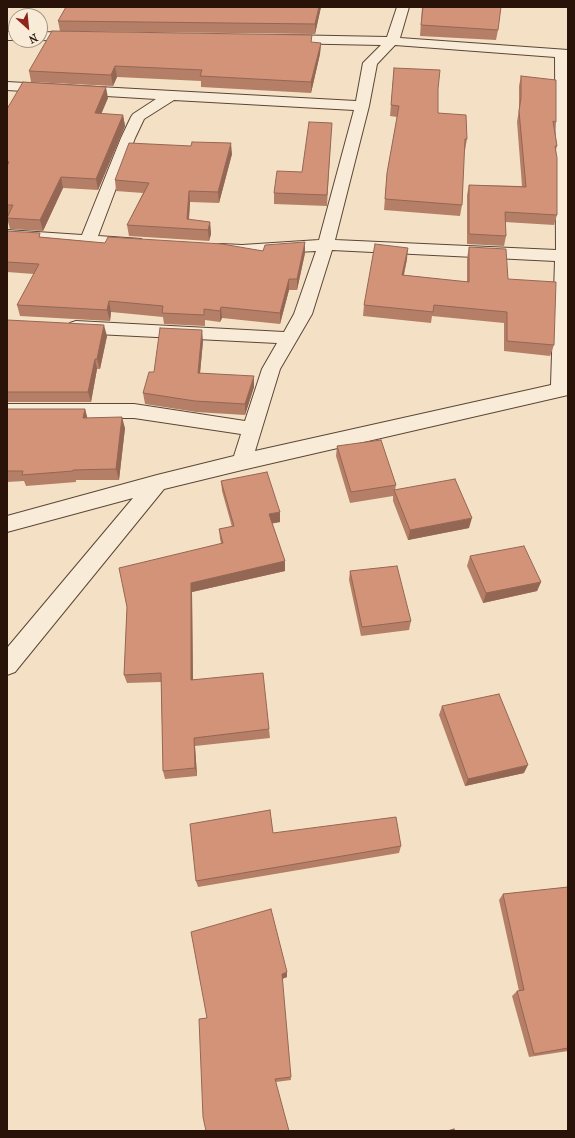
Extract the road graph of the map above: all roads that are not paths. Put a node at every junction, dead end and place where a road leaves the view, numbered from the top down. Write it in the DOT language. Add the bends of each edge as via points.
graph roads {
  1 [pos="403,7"];
  2 [pos="48,36"];
  3 [pos="95,37"];
  4 [pos="267,39"];
  5 [pos="392,41"];
  6 [pos="565,53"];
  7 [pos="7,86"];
  8 [pos="171,95"];
  9 [pos="362,106"];
  10 [pos="7,235"];
  11 [pos="88,240"];
  12 [pos="150,244"];
  13 [pos="326,245"];
  14 [pos="203,247"];
  15 [pos="564,256"];
  16 [pos="58,326"];
  17 [pos="289,338"];
  18 [pos="564,389"];
  19 [pos="7,411"];
  20 [pos="252,429"];
  21 [pos="242,462"];
  22 [pos="157,483"];
  23 [pos="7,524"];
  24 [pos="7,665"];
  1 -- 5 [label="street"];
  2 -- 3 [label="street"];
  4 -- 5 [label="street"];
  5 -- 6 [label="street"];
  5 -- 9 [label="street" via="370,63"];
  6 -- 15 [label="street"];
  7 -- 8 [label="street"];
  8 -- 9 [label="street"];
  8 -- 11 [label="street" via="138,117"];
  9 -- 13 [label="street"];
  10 -- 11 [label="street"];
  11 -- 12 [label="street"];
  13 -- 14 [label="street" via="242,250"];
  13 -- 15 [label="street"];
  13 -- 17 [label="street" via="303,314"];
  15 -- 18 [label="street"];
  16 -- 17 [label="street"];
  17 -- 20 [label="street" via="271,369"];
  18 -- 21 [label="street"];
  19 -- 20 [label="street" via="134,411"];
  20 -- 21 [label="street"];
  21 -- 22 [label="street"];
  22 -- 23 [label="street"];
  22 -- 24 [label="street"];
}
